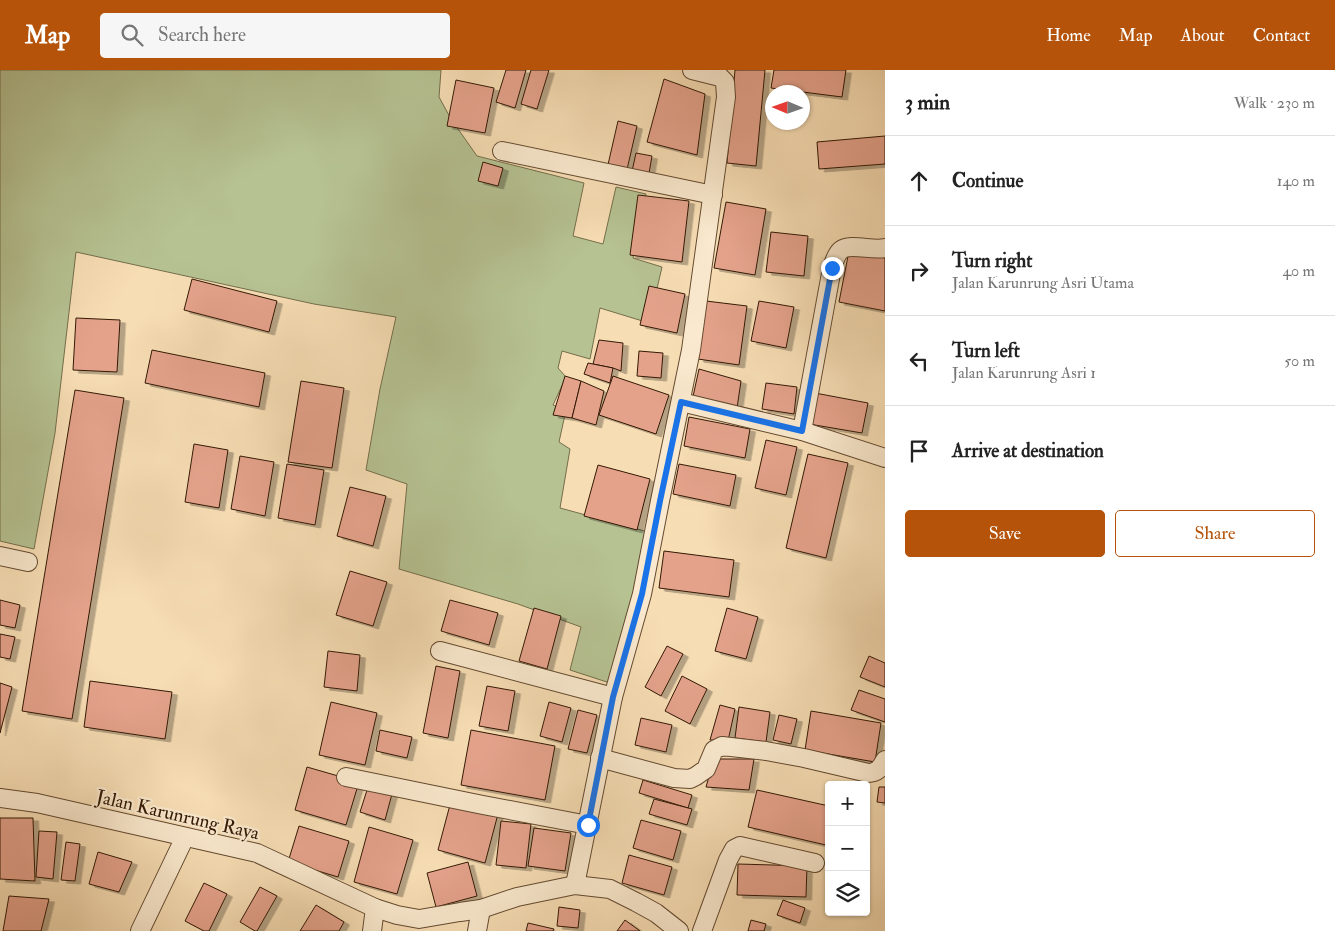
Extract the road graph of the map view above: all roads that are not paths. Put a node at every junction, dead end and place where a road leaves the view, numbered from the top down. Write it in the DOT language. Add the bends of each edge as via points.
graph roads {
  1 [pos="692,70"];
  2 [pos="502,151"];
  3 [pos="713,195"];
  4 [pos="885,248"];
  5 [pos="681,402"];
  6 [pos="802,431"];
  7 [pos="885,458"];
  8 [pos="0,556"];
  9 [pos="28,562"];
  10 [pos="440,651"];
  11 [pos="613,697"];
  12 [pos="600,758"];
  13 [pos="885,760"];
  14 [pos="346,777"];
  15 [pos="0,798"];
  16 [pos="588,825"];
  17 [pos="185,837"];
  18 [pos="815,863"];
  19 [pos="575,885"];
  20 [pos="375,908"];
  21 [pos="481,909"];
  22 [pos="140,931"];
  23 [pos="372,931"];
  24 [pos="477,931"];
  25 [pos="678,931"];
  26 [pos="702,931"];
  1 -- 3 [label="street" via="720,77 724,82 726,97"];
  2 -- 3 [label="street"];
  3 -- 5 [label="street" via="692,350"];
  4 -- 6 [label="street" via="852,247 842,249 836,256"];
  5 -- 6 [label="street"];
  5 -- 11 [label="street" via="642,594"];
  6 -- 7 [label="street"];
  8 -- 9 [label="street"];
  10 -- 11 [label="street"];
  11 -- 12 [label="street"];
  12 -- 13 [label="street" via="683,779 706,769 714,750 722,746 776,753 868,773 878,770"];
  12 -- 16 [label="street"];
  14 -- 16 [label="street"];
  15 -- 17 [label="street, Jalan Karunrung Raya" via="37,803"];
  16 -- 19 [label="street"];
  17 -- 20 [label="street, Jalan Karunrung Raya" via="257,853"];
  17 -- 22 [label="street"];
  18 -- 26 [label="street" via="740,846 734,849"];
  19 -- 21 [label="street, Jalan Karunrung Raya" via="517,897"];
  19 -- 25 [label="street, Jalan Karunrung Raya" via="610,889 656,913"];
  20 -- 21 [label="street, Jalan Karunrung Raya" via="420,919"];
  20 -- 23 [label="street"];
  21 -- 24 [label="street"];
}
